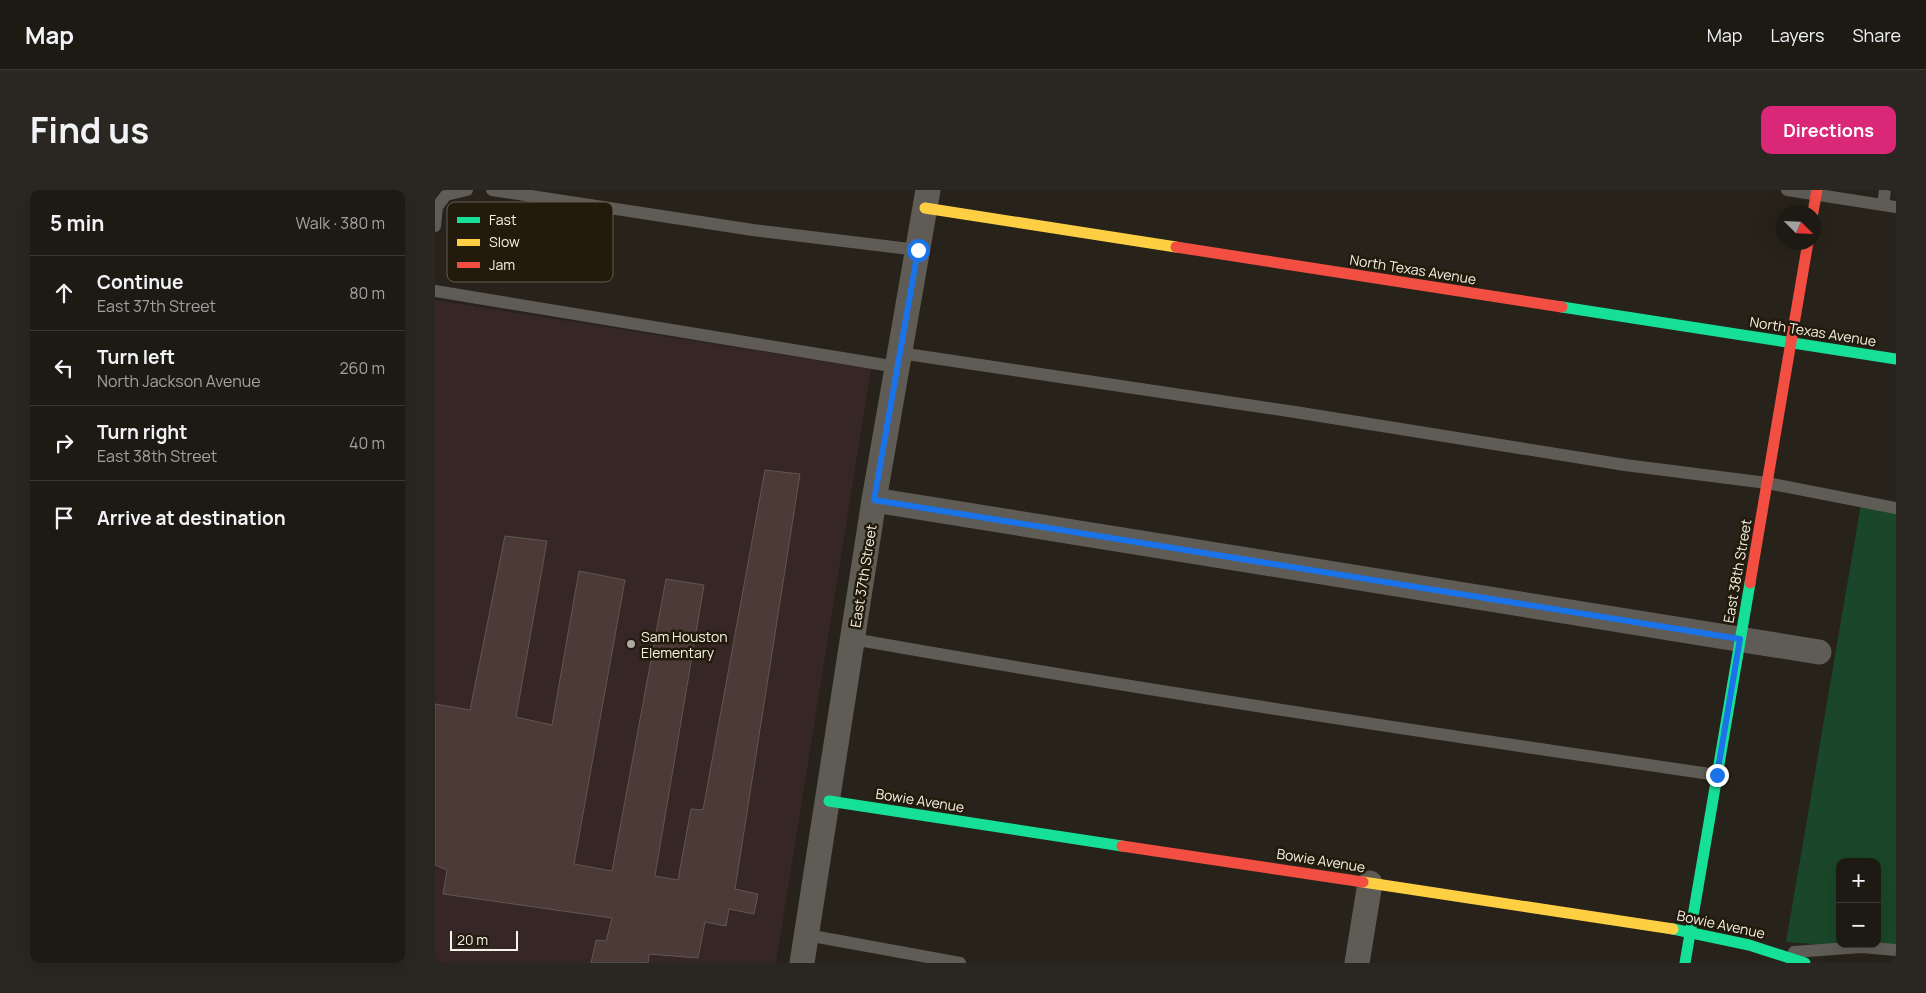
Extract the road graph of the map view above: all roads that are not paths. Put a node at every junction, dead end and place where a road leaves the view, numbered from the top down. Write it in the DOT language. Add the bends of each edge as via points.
graph roads {
  1 [pos="467,190"];
  2 [pos="492,190"];
  3 [pos="1787,190"];
  4 [pos="1885,190"];
  5 [pos="1816,192"];
  6 [pos="927,199"];
  7 [pos="570,202"];
  8 [pos="1814,205"];
  9 [pos="1883,205"];
  10 [pos="1896,207"];
  11 [pos="613,209"];
  12 [pos="435,226"];
  13 [pos="918,250"];
  14 [pos="1807,250"];
  15 [pos="435,291"];
  16 [pos="1791,343"];
  17 [pos="1896,359"];
  18 [pos="899,360"];
  19 [pos="1767,483"];
  20 [pos="874,500"];
  21 [pos="1896,508"];
  22 [pos="853,639"];
  23 [pos="1740,639"];
  24 [pos="1819,652"];
  25 [pos="1717,775"];
  26 [pos="829,801"];
  27 [pos="1370,883"];
  28 [pos="1691,932"];
  29 [pos="807,935"];
  30 [pos="1896,950"];
  31 [pos="1779,952"];
  32 [pos="803,963"];
  33 [pos="960,963"];
  34 [pos="1357,963"];
  35 [pos="1685,963"];
  36 [pos="1805,963"];
  1 -- 12 [label="lane" via="445,194 437,207"];
  2 -- 7 [label="lane"];
  3 -- 5 [label="lane"];
  4 -- 9 [label="lane"];
  5 -- 8 [label="street"];
  5 -- 9 [label="lane"];
  6 -- 13 [label="street, East 37th Street"];
  6 -- 16 [label="street, North Texas Avenue"];
  9 -- 10 [label="lane"];
  11 -- 13 [label="lane"];
  13 -- 18 [label="street, East 37th Street"];
  14 -- 16 [label="street, East 38th Street"];
  15 -- 18 [label="lane"];
  16 -- 17 [label="street, North Texas Avenue"];
  16 -- 19 [label="street, East 38th Street"];
  18 -- 19 [label="lane" via="1305,413"];
  18 -- 20 [label="street, East 37th Street"];
  19 -- 21 [label="lane"];
  19 -- 23 [label="street, East 38th Street"];
  20 -- 22 [label="street, East 37th Street"];
  20 -- 23 [label="street"];
  22 -- 25 [label="lane" via="1407,730"];
  22 -- 26 [label="street, East 37th Street"];
  23 -- 24 [label="street"];
  23 -- 25 [label="street, East 38th Street"];
  25 -- 28 [label="street, East 38th Street"];
  26 -- 27 [label="street, Bowie Avenue"];
  26 -- 29 [label="street, East 37th Street"];
  27 -- 28 [label="street, Bowie Avenue"];
  27 -- 34 [label="street"];
  28 -- 31 [label="street, Bowie Avenue"];
  28 -- 35 [label="street, East 38th Street"];
  29 -- 32 [label="street, East 37th Street"];
  29 -- 33 [label="lane"];
  30 -- 31 [label="lane" via="1861,947"];
  31 -- 36 [label="street, Bowie Avenue"];
}
